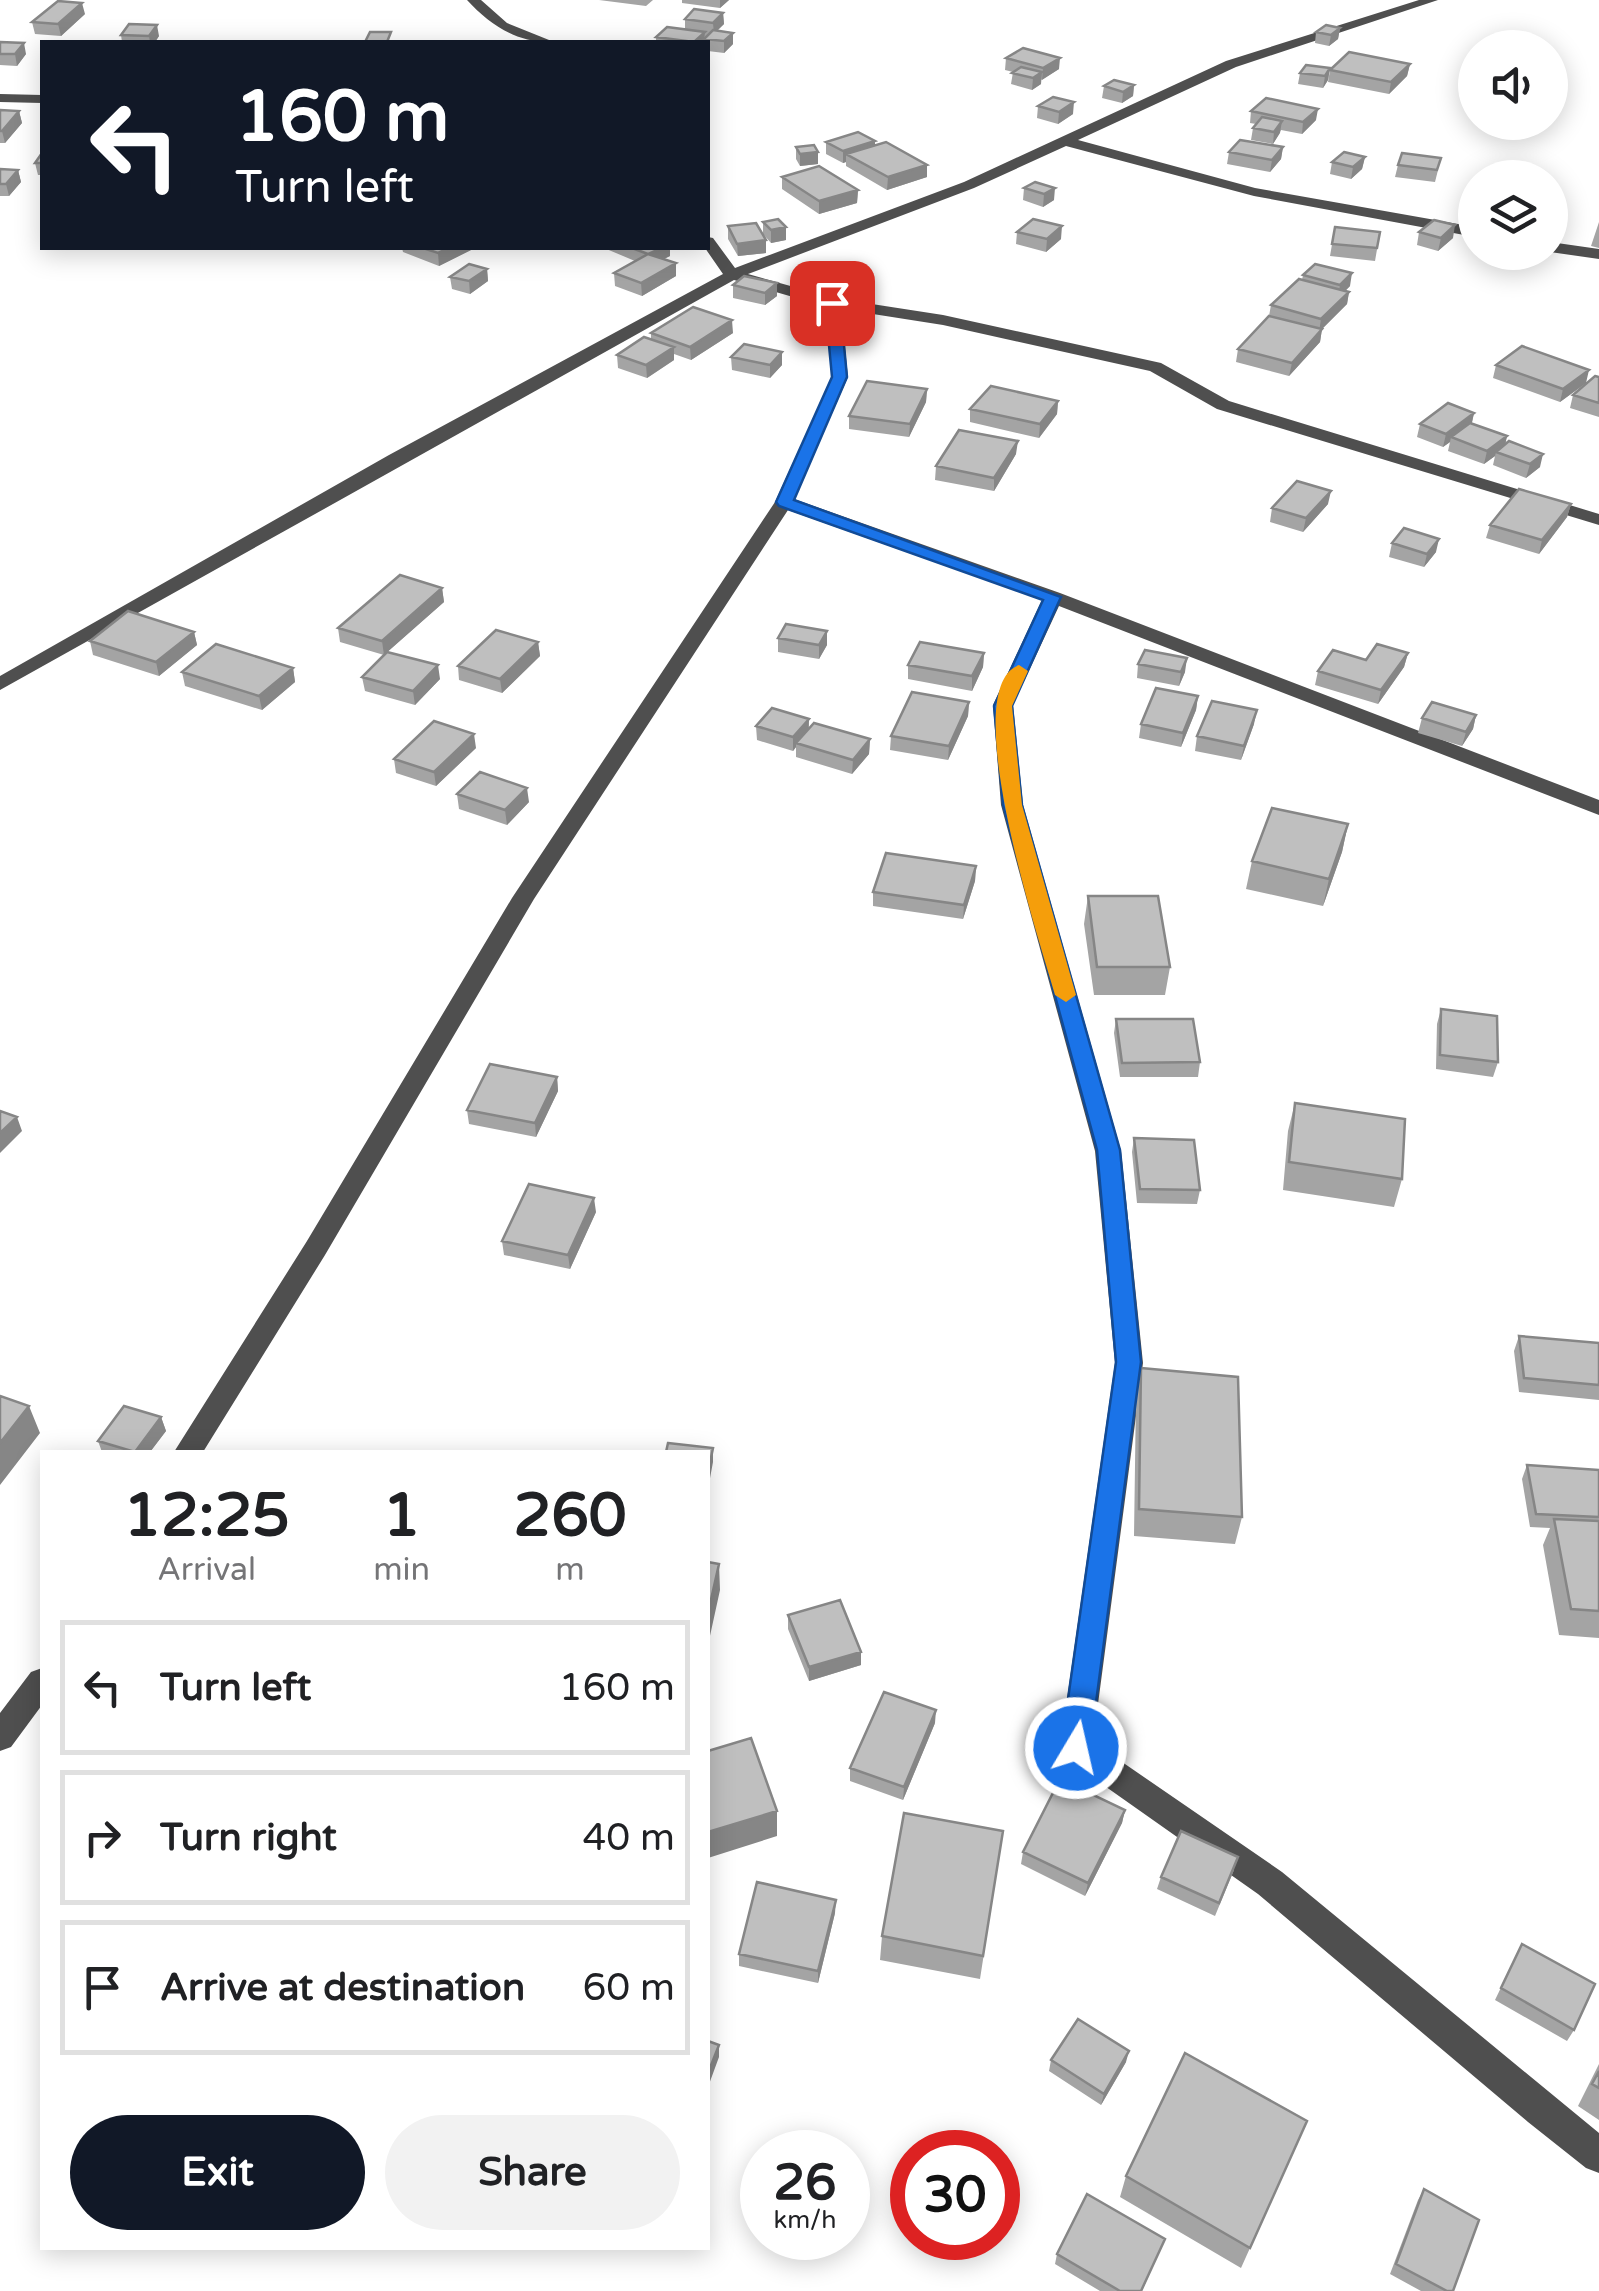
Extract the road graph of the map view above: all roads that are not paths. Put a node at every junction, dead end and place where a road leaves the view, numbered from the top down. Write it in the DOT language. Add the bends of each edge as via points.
graph roads {
  1 [pos="474,0"];
  2 [pos="1432,0"];
  3 [pos="541,40"];
  4 [pos="0,98"];
  5 [pos="40,99"];
  6 [pos="1065,140"];
  7 [pos="1458,229"];
  8 [pos="710,244"];
  9 [pos="1568,249"];
  10 [pos="1599,254"];
  11 [pos="732,275"];
  12 [pos="832,303"];
  13 [pos="784,502"];
  14 [pos="1599,520"];
  15 [pos="1053,597"];
  16 [pos="0,684"];
  17 [pos="1599,808"];
  18 [pos="189,1450"];
  19 [pos="40,1685"];
  20 [pos="0,1737"];
  21 [pos="1599,2155"];
  1 -- 3 [label="street" via="502,26"];
  2 -- 6 [label="street" via="1231,64"];
  4 -- 5 [label="street"];
  6 -- 7 [label="street" via="1254,192"];
  6 -- 11 [label="street"];
  8 -- 11 [label="street"];
  9 -- 10 [label="street"];
  11 -- 12 [label="street"];
  11 -- 16 [label="street"];
  12 -- 13 [label="street" via="840,377"];
  12 -- 14 [label="street" via="944,320 1155,367 1224,405"];
  13 -- 15 [label="street"];
  13 -- 18 [label="street" via="522,898"];
  15 -- 17 [label="street"];
  15 -- 21 [label="street" via="1003,706 1012,805 1108,1150 1129,1362 1076,1748 1270,1884"];
  19 -- 20 [label="street"];
}
